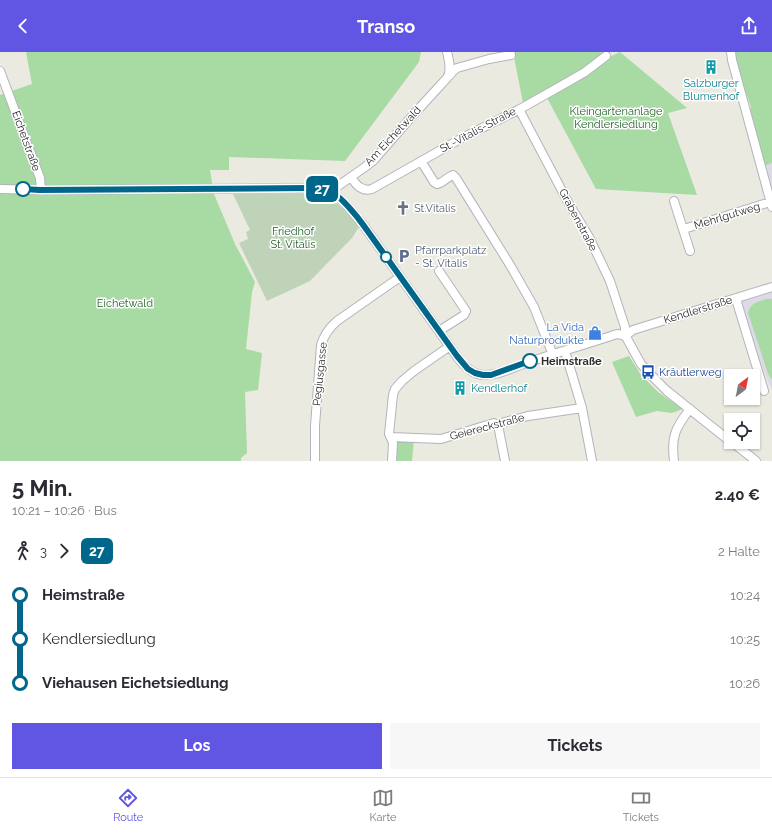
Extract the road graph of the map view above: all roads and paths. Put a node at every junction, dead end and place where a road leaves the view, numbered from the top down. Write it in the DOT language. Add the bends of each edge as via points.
graph roads {
  1 [pos="447,52"];
  2 [pos="510,52"];
  3 [pos="731,52"];
  4 [pos="606,56"];
  5 [pos="0,72"];
  6 [pos="450,75"];
  7 [pos="520,109"];
  8 [pos="421,161"];
  9 [pos="351,177"];
  10 [pos="0,189"];
  11 [pos="40,190"];
  12 [pos="331,191"];
  13 [pos="674,201"];
  14 [pos="771,205"];
  15 [pos="684,229"];
  16 [pos="690,252"];
  17 [pos="439,271"];
  18 [pos="400,277"];
  19 [pos="772,287"];
  20 [pos="736,299"];
  21 [pos="439,331"];
  22 [pos="625,336"];
  23 [pos="450,346"];
  24 [pos="565,351"];
  25 [pos="553,355"];
  26 [pos="764,391"];
  27 [pos="582,408"];
  28 [pos="690,410"];
  29 [pos="498,425"];
  30 [pos="391,437"];
  31 [pos="724,437"];
  32 [pos="740,449"];
  33 [pos="315,461"];
  34 [pos="392,461"];
  35 [pos="505,461"];
  36 [pos="592,461"];
  37 [pos="674,461"];
  38 [pos="756,461"];
  1 -- 6 [label="street"];
  2 -- 6 [label="street, Am Eichetwald" via="511,55 455,69"];
  3 -- 14 [label="street, Mehrlgutweg"];
  4 -- 7 [label="street, St.-Vitalis-Straße" via="585,72"];
  5 -- 11 [label="street, Eichetstraße" via="40,178"];
  6 -- 9 [label="street, Am Eichetwald" via="374,160"];
  7 -- 8 [label="street, St.-Vitalis-Straße"];
  7 -- 22 [label="street, Grabenstraße" via="610,281 625,326"];
  8 -- 9 [label="street, St.-Vitalis-Straße" via="369,190 361,188"];
  8 -- 25 [label="street" via="437,184 453,175 456,178 534,307"];
  9 -- 12 [label="street, Am Eichetwald"];
  10 -- 11 [label="street"];
  11 -- 12 [label="street" via="321,188"];
  12 -- 18 [label="street, Kendlerstraße" via="360,220"];
  13 -- 15 [label="street, Mehrlgutweg"];
  14 -- 15 [label="street, Mehrlgutweg"];
  15 -- 16 [label="street, Mehrlgutweg"];
  17 -- 21 [label="street" via="466,311 464,315"];
  18 -- 21 [label="street, Kendlerstraße"];
  18 -- 33 [label="street, Pegiusgasse" via="337,321 324,336 321,345 315,426"];
  19 -- 20 [label="street, Kendlerstraße"];
  20 -- 22 [label="street, Kendlerstraße" via="633,330"];
  20 -- 26 [label="street"];
  21 -- 23 [label="street, Kendlerstraße"];
  22 -- 24 [label="street, Kendlerstraße" via="617,334"];
  22 -- 28 [label="street" via="648,372"];
  23 -- 25 [label="street, Kendlerstraße" via="462,364 483,375 491,375"];
  23 -- 30 [label="street" via="414,371 395,389 389,434"];
  24 -- 25 [label="street, Kendlerstraße"];
  24 -- 27 [label="street"];
  27 -- 29 [label="street, Geiereckstraße" via="528,416"];
  27 -- 36 [label="street"];
  28 -- 31 [label="street"];
  28 -- 37 [label="street" via="674,436"];
  29 -- 30 [label="street, Geiereckstraße" via="494,423 441,439"];
  29 -- 35 [label="street"];
  30 -- 34 [label="street"];
  32 -- 38 [label="street"];
}
